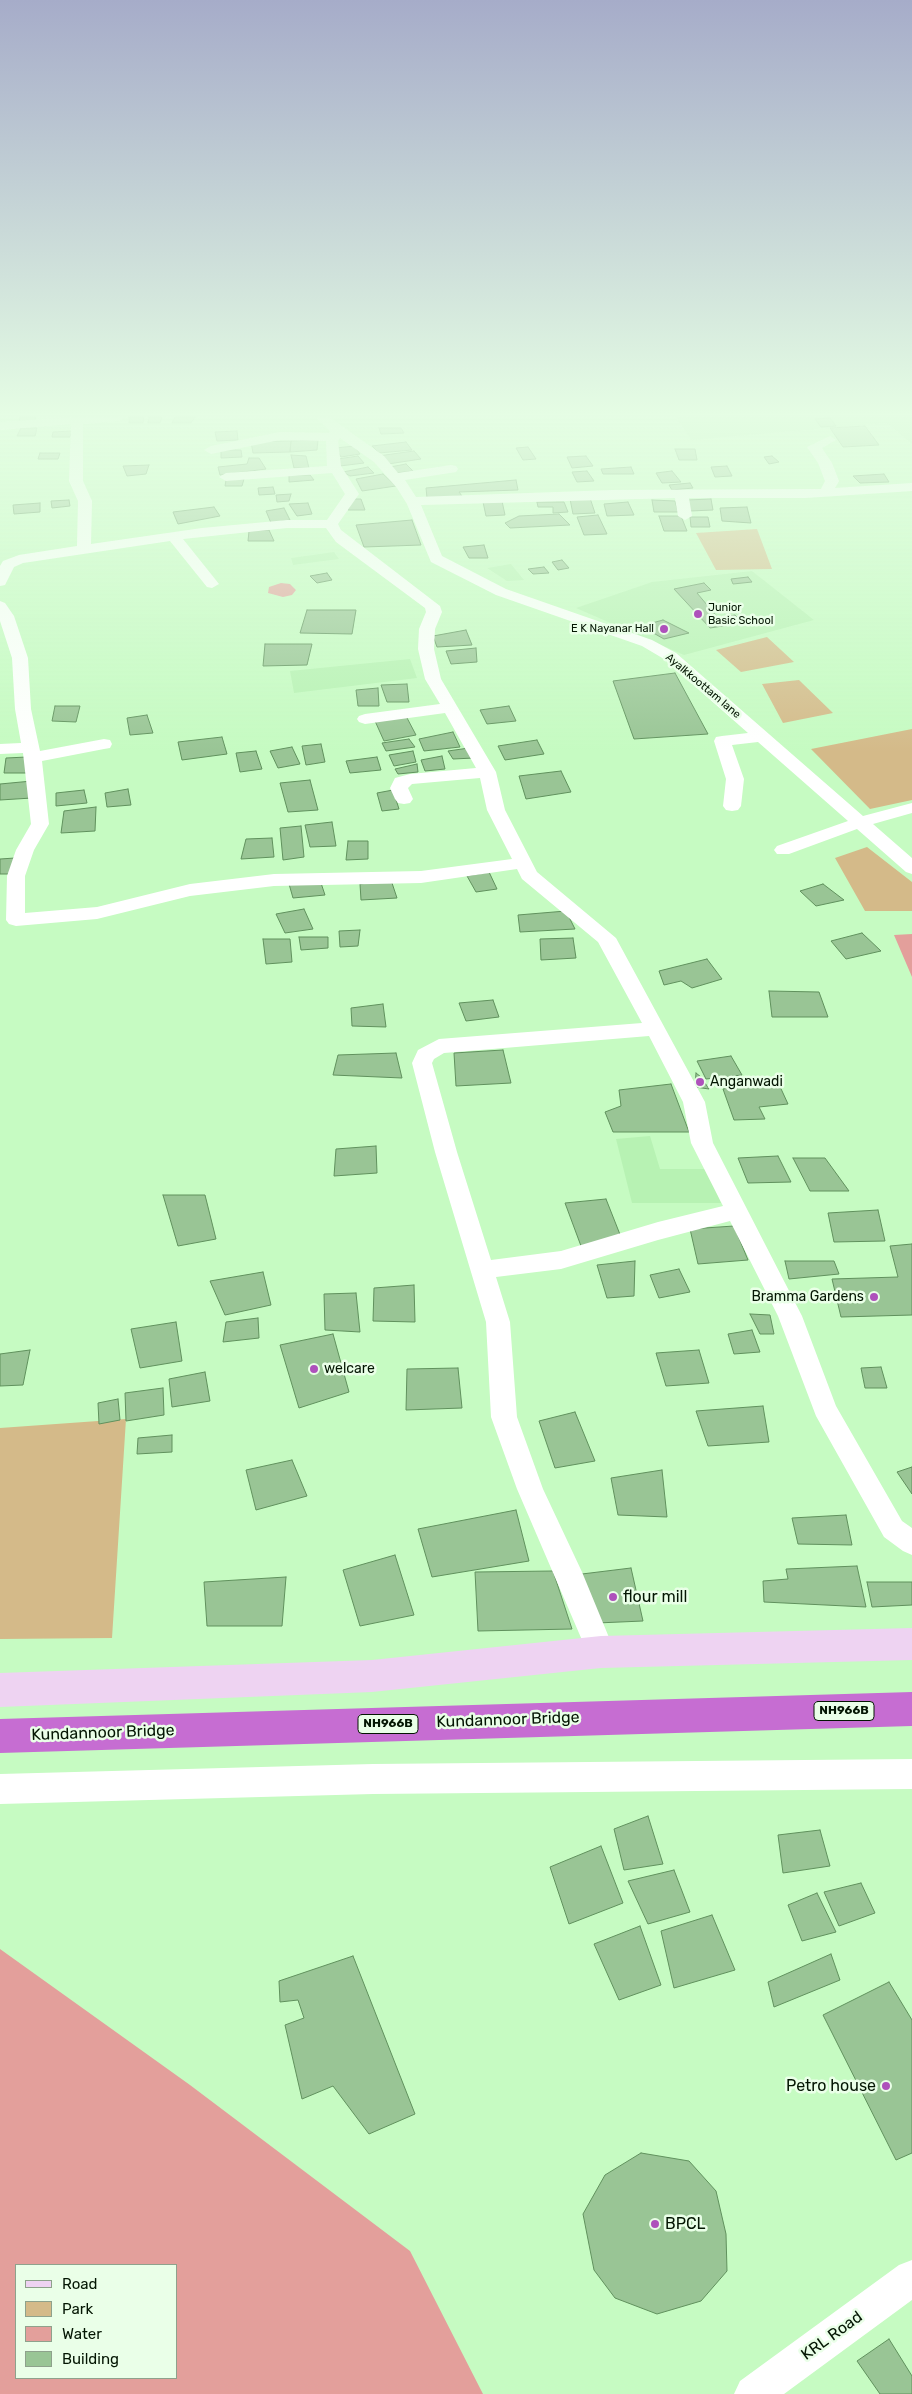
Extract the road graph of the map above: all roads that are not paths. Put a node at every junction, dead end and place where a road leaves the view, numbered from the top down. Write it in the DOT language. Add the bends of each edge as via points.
graph roads {
  1 [pos="84,529"];
  2 [pos="242,529"];
  3 [pos="334,529"];
  4 [pos="423,529"];
  5 [pos="173,536"];
  6 [pos="84,549"];
  7 [pos="0,582"];
  8 [pos="212,584"];
  9 [pos="0,606"];
  10 [pos="450,707"];
  11 [pos="365,719"];
  12 [pos="762,736"];
  13 [pos="104,744"];
  14 [pos="0,749"];
  15 [pos="32,752"];
  16 [pos="487,772"];
  17 [pos="404,799"];
  18 [pos="732,806"];
  19 [pos="912,808"];
  20 [pos="861,822"];
  21 [pos="783,850"];
  22 [pos="523,864"];
  23 [pos="912,868"];
  24 [pos="8,920"];
  25 [pos="654,1029"];
  26 [pos="738,1211"];
  27 [pos="482,1270"];
  28 [pos="912,1543"];
  29 [pos="912,1644"];
  30 [pos="601,1652"];
  31 [pos="0,1690"];
  32 [pos="912,1709"];
  33 [pos="0,1736"];
  34 [pos="912,1774"];
  35 [pos="0,1789"];
  36 [pos="912,2278"];
  37 [pos="753,2394"];
  1 -- 6 [label="street"];
  2 -- 5 [label="street"];
  3 -- 10 [label="street" via="341,539 432,606 434,612 427,629 426,648 433,679"];
  4 -- 12 [label="street, Ayalkkoottam lane" via="436,559 501,592 647,643 670,656"];
  5 -- 6 [label="street"];
  5 -- 8 [label="street"];
  6 -- 7 [label="street" via="19,559 8,564"];
  9 -- 15 [label="street" via="20,658 23,709"];
  10 -- 11 [label="street"];
  10 -- 16 [label="street"];
  12 -- 18 [label="street" via="722,741 735,779"];
  12 -- 20 [label="street, Ayalkkoottam lane"];
  13 -- 15 [label="street"];
  14 -- 15 [label="street"];
  15 -- 24 [label="street" via="40,824 25,850 16,876"];
  16 -- 17 [label="street" via="410,779 401,782 399,788"];
  16 -- 22 [label="street" via="496,810"];
  19 -- 20 [label="street"];
  20 -- 21 [label="street"];
  20 -- 23 [label="street, Ayalkkoottam lane"];
  22 -- 24 [label="street" via="421,877 265,881 190,890 97,913"];
  22 -- 25 [label="street" via="529,875 606,938"];
  25 -- 26 [label="street" via="694,1102 702,1143"];
  25 -- 27 [label="street" via="439,1046 425,1054 422,1064"];
  26 -- 27 [label="street" via="561,1260"];
  26 -- 28 [label="street" via="790,1316 826,1408 893,1529"];
  27 -- 30 [label="street" via="498,1322 504,1417 530,1489"];
  29 -- 30 [label="street"];
  30 -- 31 [label="street" via="372,1676"];
  32 -- 33 [label="highway, Kundannoor Bridge / NH966B"];
  34 -- 35 [label="street" via="373,1779"];
  36 -- 37 [label="street, KRL Road"];
}
